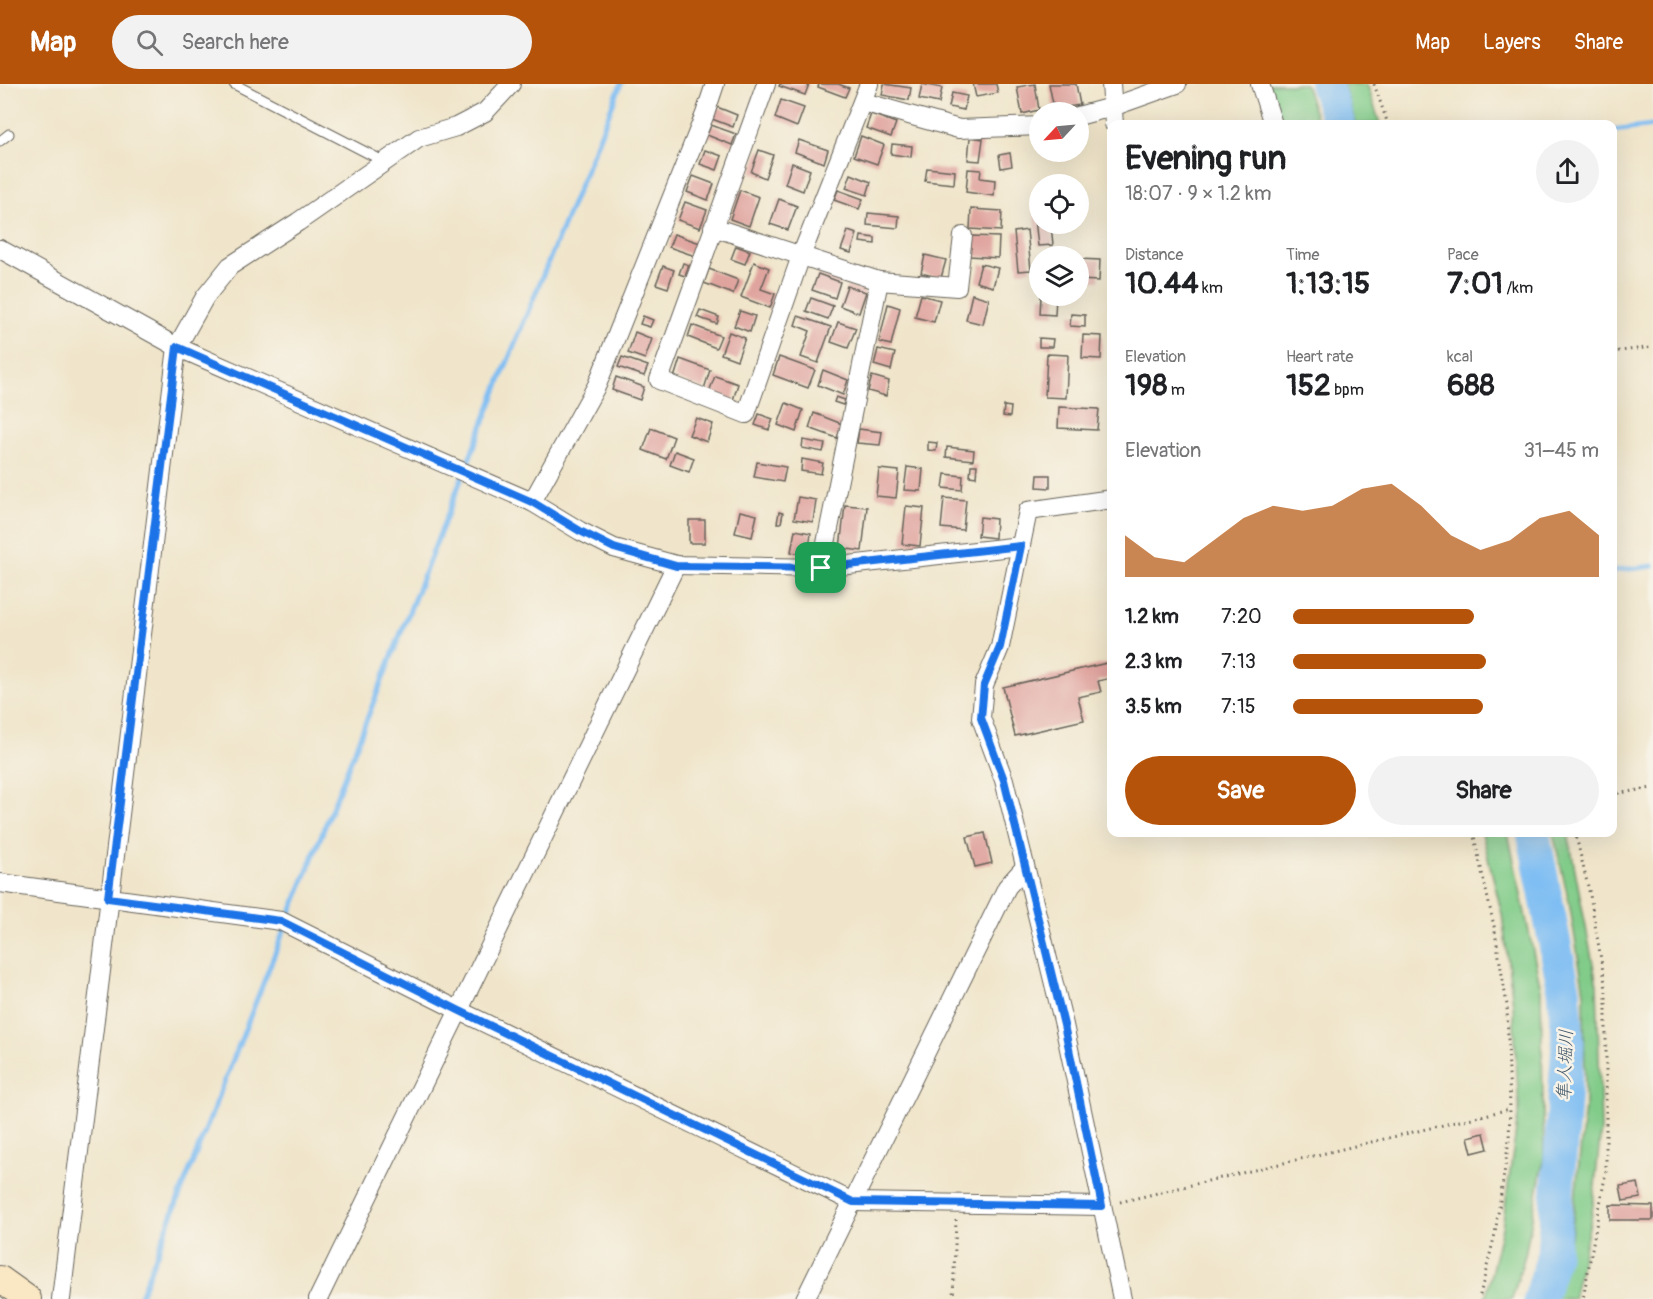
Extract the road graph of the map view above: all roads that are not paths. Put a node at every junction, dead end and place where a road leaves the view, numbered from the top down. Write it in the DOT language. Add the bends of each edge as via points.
graph roads {
  1 [pos="234,84"];
  2 [pos="715,84"];
  3 [pos="766,84"];
  4 [pos="869,84"];
  5 [pos="1111,84"];
  6 [pos="1177,84"];
  7 [pos="1260,84"];
  8 [pos="509,85"];
  9 [pos="863,102"];
  10 [pos="1089,116"];
  11 [pos="1113,116"];
  12 [pos="1272,120"];
  13 [pos="1029,126"];
  14 [pos="9,134"];
  15 [pos="0,141"];
  16 [pos="385,162"];
  17 [pos="713,227"];
  18 [pos="963,237"];
  19 [pos="0,249"];
  20 [pos="801,256"];
  21 [pos="879,281"];
  22 [pos="177,347"];
  23 [pos="1107,500"];
  24 [pos="532,502"];
  25 [pos="1021,546"];
  26 [pos="676,566"];
  27 [pos="821,568"];
  28 [pos="1025,867"];
  29 [pos="0,884"];
  30 [pos="108,898"];
  31 [pos="458,1010"];
  32 [pos="853,1202"];
  33 [pos="1102,1206"];
  34 [pos="0,1279"];
  35 [pos="28,1299"];
  36 [pos="61,1299"];
  37 [pos="318,1299"];
  38 [pos="805,1299"];
  39 [pos="1122,1299"];
  1 -- 16 [label="lane"];
  2 -- 24 [label="street" via="597,385"];
  3 -- 17 [label="street"];
  4 -- 9 [label="street"];
  5 -- 11 [label="street"];
  6 -- 11 [label="street"];
  7 -- 12 [label="street"];
  8 -- 16 [label="street" via="485,112 456,127 419,138"];
  9 -- 13 [label="street" via="959,129"];
  9 -- 20 [label="street"];
  10 -- 11 [label="street"];
  14 -- 15 [label="lane"];
  16 -- 22 [label="street" via="230,266 205,297"];
  17 -- 20 [label="street"];
  17 -- 20 [label="street" via="659,380 746,414"];
  18 -- 21 [label="street" via="957,287"];
  19 -- 22 [label="street"];
  20 -- 21 [label="street"];
  21 -- 27 [label="street"];
  22 -- 24 [label="street"];
  22 -- 30 [label="street"];
  23 -- 25 [label="street" via="1028,511"];
  24 -- 26 [label="street" via="614,548"];
  25 -- 27 [label="street"];
  25 -- 28 [label="street" via="1000,647 984,685 981,718 1004,780"];
  26 -- 27 [label="street"];
  26 -- 31 [label="street"];
  28 -- 32 [label="street" via="1007,887"];
  28 -- 33 [label="street" via="1064,1025"];
  29 -- 30 [label="street"];
  30 -- 31 [label="street" via="281,921"];
  30 -- 36 [label="street"];
  31 -- 32 [label="street"];
  31 -- 37 [label="street"];
  32 -- 33 [label="street"];
  32 -- 38 [label="street"];
  33 -- 39 [label="street"];
  34 -- 35 [label="street"];
}
